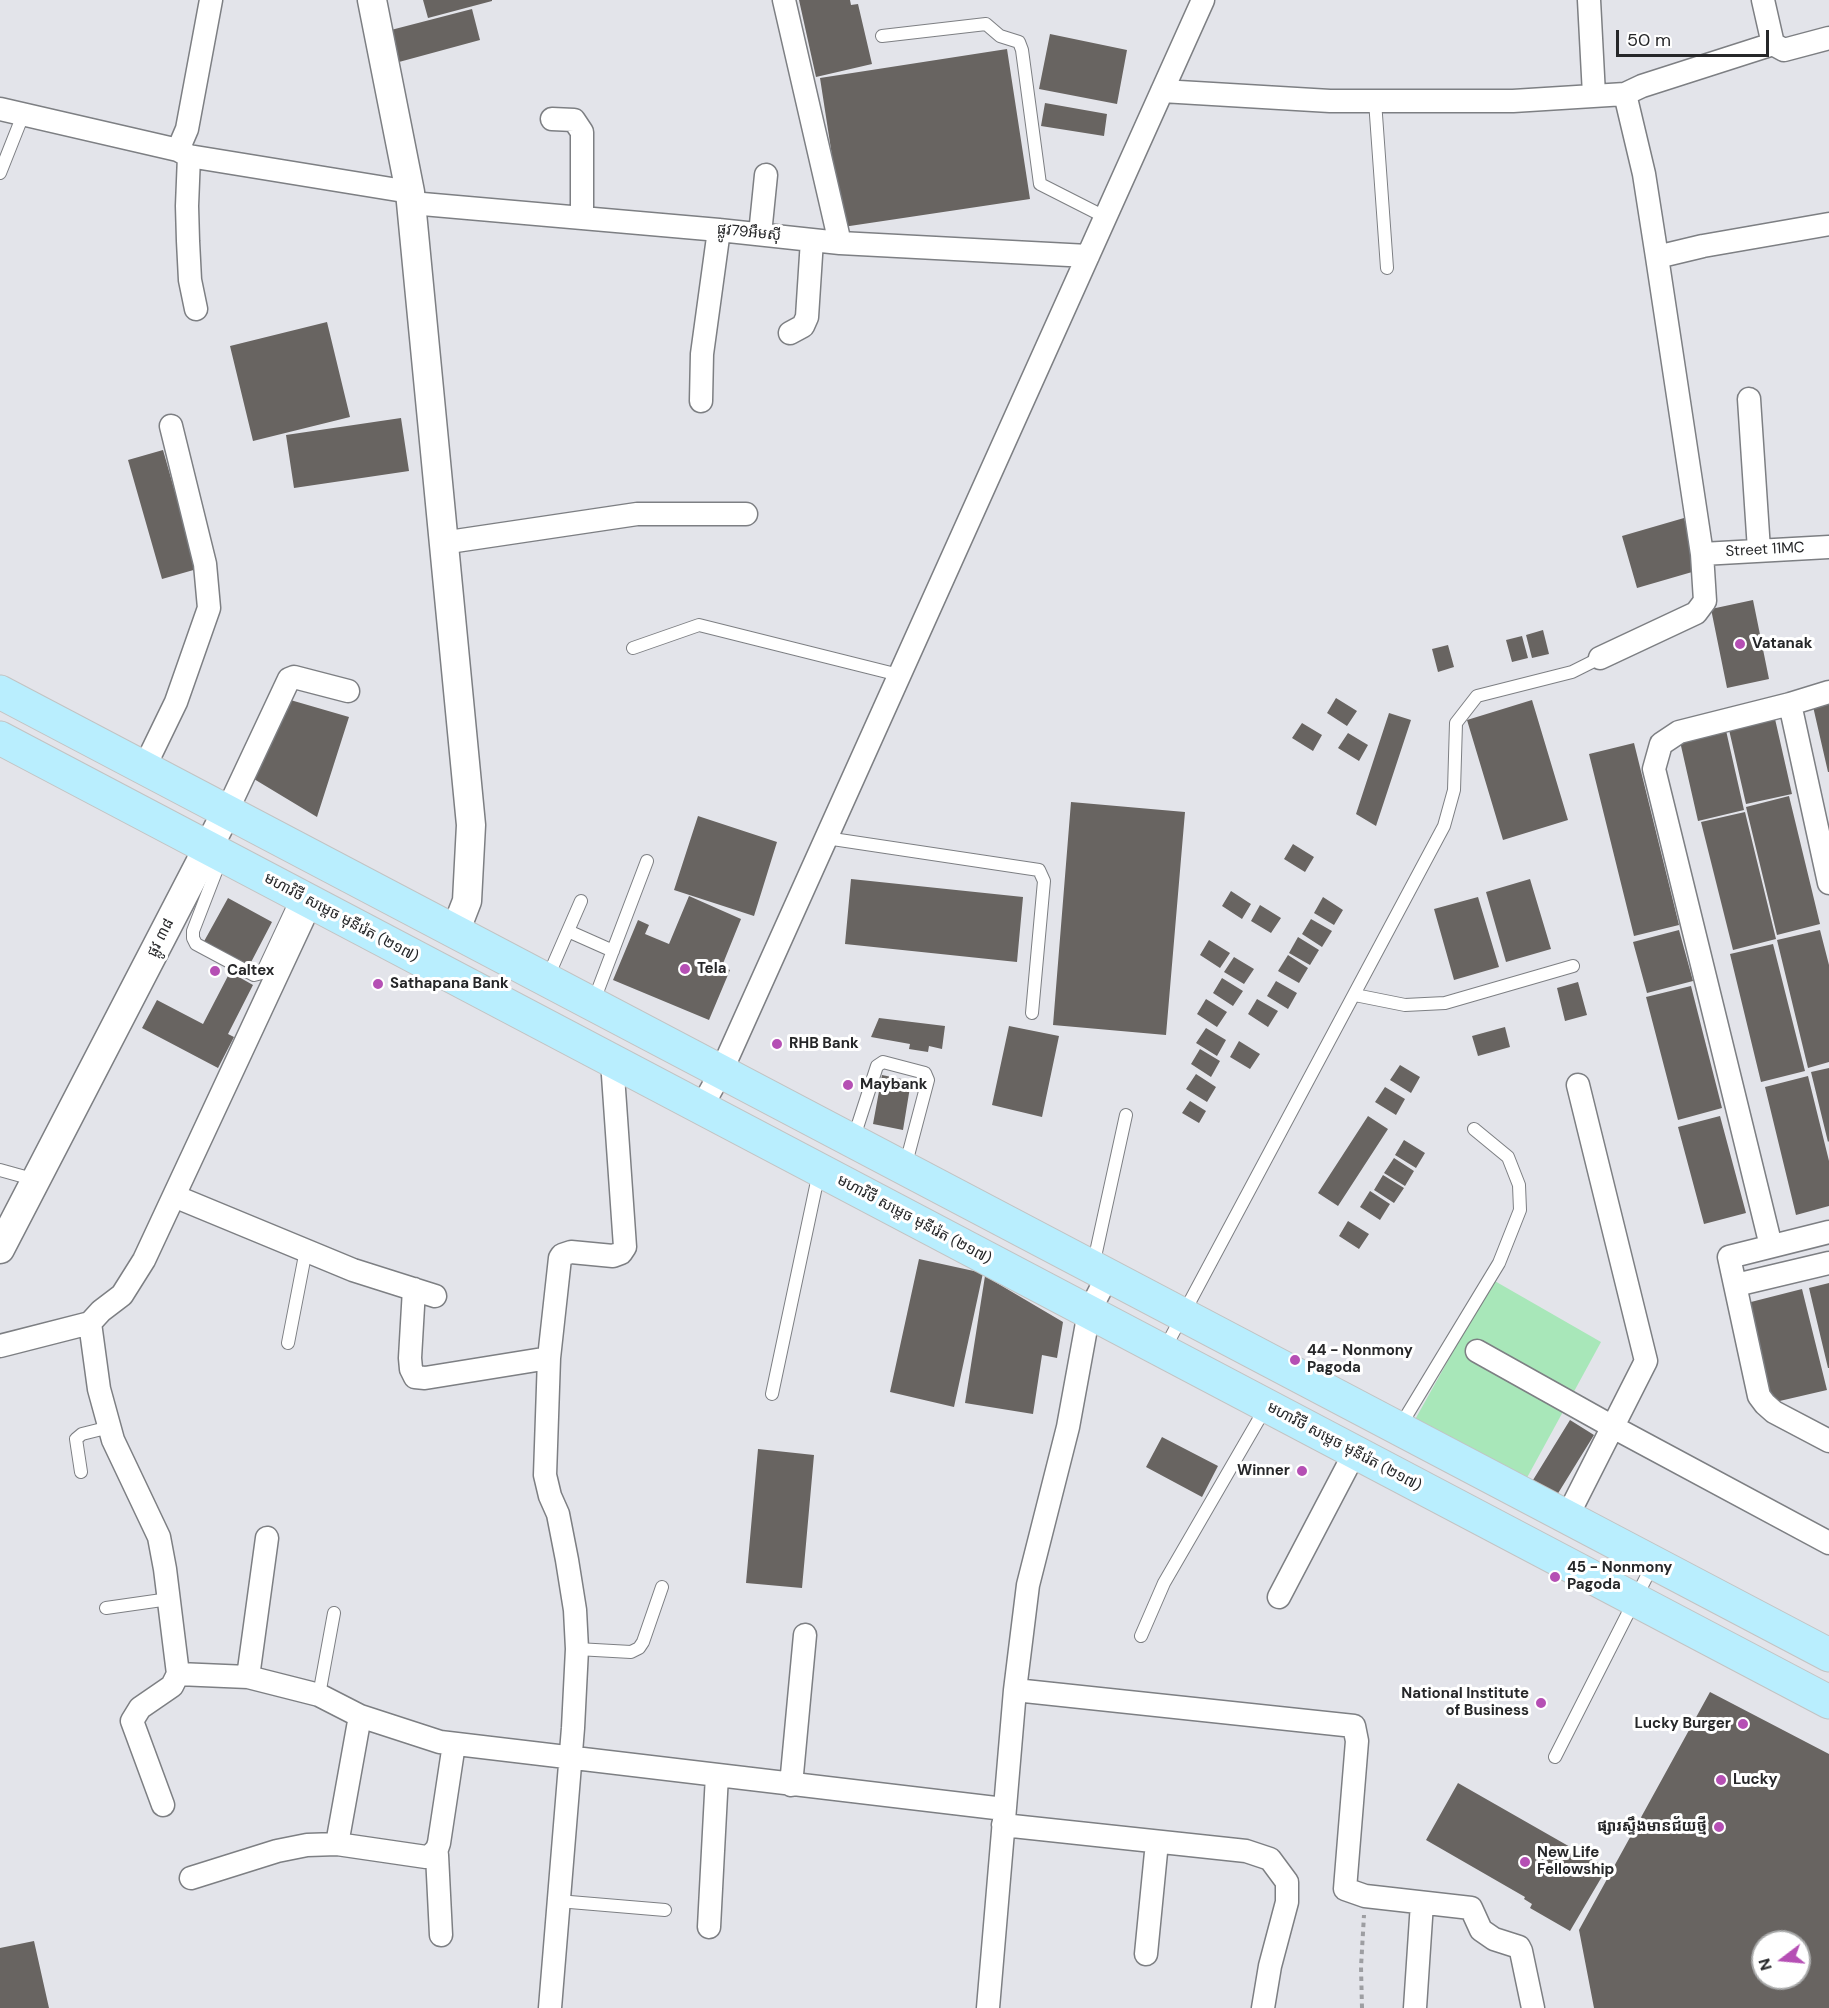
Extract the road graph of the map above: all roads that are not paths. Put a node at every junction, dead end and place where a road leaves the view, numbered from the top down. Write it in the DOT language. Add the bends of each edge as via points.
graph roads {
  1 [pos="211,0"];
  2 [pos="372,0"];
  3 [pos="784,0"];
  4 [pos="1203,0"];
  5 [pos="1589,0"];
  6 [pos="1763,0"];
  7 [pos="882,36"];
  8 [pos="1829,39"];
  9 [pos="1773,44"];
  10 [pos="1162,91"];
  11 [pos="1625,93"];
  12 [pos="1593,96"];
  13 [pos="1375,101"];
  14 [pos="0,109"];
  15 [pos="23,115"];
  16 [pos="552,119"];
  17 [pos="183,153"];
  18 [pos="0,173"];
  19 [pos="766,174"];
  20 [pos="410,197"];
  21 [pos="1105,217"];
  22 [pos="582,218"];
  23 [pos="1829,224"];
  24 [pos="719,230"];
  25 [pos="760,234"];
  26 [pos="812,240"];
  27 [pos="840,243"];
  28 [pos="1088,256"];
  29 [pos="1658,257"];
  30 [pos="1387,268"];
  31 [pos="196,309"];
  32 [pos="790,333"];
  33 [pos="1749,399"];
  34 [pos="701,401"];
  35 [pos="171,426"];
  36 [pos="746,514"];
  37 [pos="442,543"];
  38 [pos="1829,547"];
  39 [pos="1759,550"];
  40 [pos="1702,554"];
  41 [pos="633,648"];
  42 [pos="1600,658"];
  43 [pos="899,675"];
  44 [pos="348,691"];
  45 [pos="0,692"];
  46 [pos="1829,692"];
  47 [pos="1790,704"];
  48 [pos="0,738"];
  49 [pos="144,768"];
  50 [pos="226,811"];
  51 [pos="826,838"];
  52 [pos="215,851"];
  53 [pos="647,861"];
  54 [pos="1829,883"];
  55 [pos="305,899"];
  56 [pos="581,901"];
  57 [pos="568,931"];
  58 [pos="455,932"];
  59 [pos="613,951"];
  60 [pos="1573,966"];
  61 [pos="546,980"];
  62 [pos="1355,995"];
  63 [pos="593,1004"];
  64 [pos="1032,1013"];
  65 [pos="612,1061"];
  66 [pos="721,1072"];
  67 [pos="1578,1084"];
  68 [pos="701,1108"];
  69 [pos="1126,1115"];
  70 [pos="1474,1129"];
  71 [pos="852,1141"];
  72 [pos="904,1168"];
  73 [pos="0,1170"];
  74 [pos="820,1170"];
  75 [pos="36,1180"];
  76 [pos="174,1196"];
  77 [pos="1829,1232"];
  78 [pos="1771,1246"];
  79 [pos="0,1249"];
  80 [pos="306,1250"];
  81 [pos="1829,1263"];
  82 [pos="1100,1271"];
  83 [pos="1736,1285"];
  84 [pos="1089,1312"];
  85 [pos="1184,1315"];
  86 [pos="90,1323"];
  87 [pos="288,1343"];
  88 [pos="0,1346"];
  89 [pos="1477,1351"];
  90 [pos="1164,1352"];
  91 [pos="549,1358"];
  92 [pos="772,1394"];
  93 [pos="1267,1406"];
  94 [pos="110,1427"];
  95 [pos="1613,1427"];
  96 [pos="1399,1429"];
  97 [pos="1829,1441"];
  98 [pos="1354,1452"];
  99 [pos="81,1472"];
  100 [pos="1567,1517"];
  101 [pos="267,1538"];
  102 [pos="1829,1543"];
  103 [pos="1654,1563"];
  104 [pos="662,1587"];
  105 [pos="1279,1597"];
  106 [pos="169,1599"];
  107 [pos="1635,1600"];
  108 [pos="106,1608"];
  109 [pos="334,1612"];
  110 [pos="805,1635"];
  111 [pos="1142,1636"];
  112 [pos="577,1649"];
  113 [pos="1829,1655"];
  114 [pos="178,1674"];
  115 [pos="248,1677"];
  116 [pos="1015,1690"];
  117 [pos="319,1695"];
  118 [pos="1829,1702"];
  119 [pos="360,1716"];
  120 [pos="454,1744"];
  121 [pos="570,1757"];
  122 [pos="1555,1757"];
  123 [pos="717,1775"];
  124 [pos="791,1785"];
  125 [pos="163,1805"];
  126 [pos="1003,1817"];
  127 [pos="1157,1842"];
  128 [pos="337,1844"];
  129 [pos="434,1853"];
  130 [pos="191,1878"];
  131 [pos="558,1901"];
  132 [pos="1422,1903"];
  133 [pos="665,1910"];
  134 [pos="709,1927"];
  135 [pos="441,1935"];
  136 [pos="1146,1954"];
  137 [pos="550,2008"];
  138 [pos="988,2008"];
  139 [pos="1263,2008"];
  140 [pos="1415,2008"];
  141 [pos="1533,2008"];
  1 -- 17 [label="street"];
  2 -- 20 [label="street"];
  3 -- 27 [label="street"];
  4 -- 10 [label="street"];
  5 -- 12 [label="street"];
  6 -- 9 [label="street"];
  7 -- 21 [label="lane" via="986,24 1000,36 1019,42 1040,184"];
  8 -- 9 [label="street" via="1784,50"];
  9 -- 11 [label="street"];
  10 -- 13 [label="street"];
  10 -- 21 [label="street"];
  11 -- 12 [label="street"];
  11 -- 29 [label="street"];
  12 -- 13 [label="street"];
  13 -- 30 [label="lane"];
  14 -- 15 [label="street, ផ្លូវ79អឹមស៊ី"];
  15 -- 17 [label="street, ផ្លូវ79អឹមស៊ី"];
  15 -- 18 [label="lane"];
  16 -- 22 [label="street" via="574,120 582,132"];
  17 -- 20 [label="street, ផ្លូវ79អឹមស៊ី"];
  17 -- 31 [label="street" via="190,280"];
  19 -- 25 [label="street"];
  20 -- 22 [label="street, ផ្លូវ79អឹមស៊ី"];
  20 -- 37 [label="street"];
  21 -- 28 [label="street"];
  22 -- 24 [label="street, ផ្លូវ79អឹមស៊ី"];
  23 -- 29 [label="street"];
  24 -- 25 [label="street, ផ្លូវ79អឹមស៊ី"];
  24 -- 34 [label="street" via="702,354"];
  25 -- 26 [label="street, ផ្លូវ79អឹមស៊ី"];
  26 -- 27 [label="street, ផ្លូវ79អឹមស៊ី"];
  26 -- 32 [label="street" via="807,317 803,326"];
  27 -- 28 [label="street, ផ្លូវ79អឹមស៊ី"];
  28 -- 43 [label="street"];
  29 -- 40 [label="street"];
  33 -- 39 [label="street"];
  35 -- 49 [label="street" via="206,564 209,608 176,702"];
  36 -- 37 [label="street" via="636,514"];
  37 -- 58 [label="street" via="471,825 467,901"];
  38 -- 39 [label="street, Street 11MC"];
  39 -- 40 [label="street, Street 11MC"];
  40 -- 42 [label="street" via="1705,601 1696,613"];
  41 -- 43 [label="lane" via="699,625"];
  42 -- 62 [label="lane" via="1572,672 1477,696 1456,723 1454,790 1444,826"];
  43 -- 51 [label="street"];
  44 -- 50 [label="street, ផ្លូវ ៣៨" via="294,677 289,680"];
  45 -- 49 [label="main road"];
  46 -- 47 [label="street"];
  47 -- 54 [label="street"];
  47 -- 78 [label="street" via="1679,732 1661,744 1654,769"];
  48 -- 52 [label="main road, មហាវិថី សម្តេច មុនីរ៉េត (២១៧)"];
  49 -- 50 [label="main road"];
  50 -- 52 [label="street, ផ្លូវ ៣៨"];
  50 -- 58 [label="main road"];
  51 -- 64 [label="lane" via="1039,870 1044,881"];
  51 -- 66 [label="street"];
  52 -- 55 [label="main road, មហាវិថី សម្តេច មុនីរ៉េត (២១៧)"];
  52 -- 55 [label="lane" via="193,938 196,944 254,975 262,973"];
  52 -- 75 [label="street, ផ្លូវ ៣៨"];
  53 -- 59 [label="lane"];
  55 -- 65 [label="main road, មហាវិថី សម្តេច មុនីរ៉េត (២១៧)"];
  55 -- 76 [label="street"];
  56 -- 57 [label="lane"];
  57 -- 59 [label="lane"];
  57 -- 61 [label="lane"];
  58 -- 61 [label="main road"];
  59 -- 63 [label="lane"];
  60 -- 62 [label="lane" via="1445,1003 1405,1005"];
  61 -- 63 [label="main road"];
  62 -- 85 [label="lane"];
  63 -- 66 [label="main road"];
  65 -- 68 [label="main road, មហាវិថី សម្តេច មុនីរ៉េត (២១៧)"];
  65 -- 91 [label="street" via="625,1247 612,1256 571,1252 560,1258"];
  66 -- 68 [label="street"];
  66 -- 71 [label="main road"];
  67 -- 95 [label="street" via="1647,1361"];
  68 -- 74 [label="main road, មហាវិថី សម្តេច មុនីរ៉េត (២១៧)"];
  69 -- 82 [label="lane"];
  70 -- 96 [label="lane" via="1508,1156 1519,1185 1520,1210 1499,1263"];
  71 -- 72 [label="main road"];
  71 -- 72 [label="lane" via="877,1066 883,1062 925,1073 928,1080"];
  72 -- 82 [label="main road"];
  73 -- 75 [label="lane"];
  74 -- 84 [label="main road, មហាវិថី សម្តេច មុនីរ៉េត (២១៧)"];
  74 -- 92 [label="lane"];
  75 -- 79 [label="street, ផ្លូវ ៣៨"];
  76 -- 80 [label="street"];
  76 -- 86 [label="street" via="144,1260 122,1295"];
  77 -- 78 [label="street"];
  78 -- 83 [label="street" via="1729,1257"];
  80 -- 87 [label="lane"];
  80 -- 91 [label="street" via="425,1293 410,1358 415,1377"];
  81 -- 83 [label="street"];
  82 -- 84 [label="street"];
  82 -- 85 [label="main road"];
  83 -- 97 [label="street" via="1759,1396 1774,1412"];
  84 -- 90 [label="main road, មហាវិថី សម្តេច មុនីរ៉េត (២១៧)"];
  84 -- 116 [label="street" via="1068,1427 1028,1585"];
  85 -- 90 [label="lane"];
  85 -- 96 [label="main road"];
  86 -- 88 [label="street"];
  86 -- 94 [label="street" via="99,1389"];
  89 -- 95 [label="street"];
  90 -- 93 [label="main road, មហាវិថី សម្តេច មុនីរ៉េត (២១៧)"];
  91 -- 112 [label="street" via="545,1475 567,1560"];
  93 -- 98 [label="main road, មហាវិថី សម្តេច មុនីរ៉េត (២១៧)"];
  93 -- 111 [label="lane" via="1164,1583"];
  94 -- 99 [label="lane" via="76,1439"];
  94 -- 106 [label="street" via="159,1537"];
  95 -- 100 [label="street"];
  95 -- 102 [label="street"];
  96 -- 100 [label="main road"];
  98 -- 105 [label="street"];
  98 -- 107 [label="main road, មហាវិថី សម្តេច មុនីរ៉េត (២១៧)"];
  100 -- 103 [label="main road"];
  101 -- 115 [label="street"];
  103 -- 107 [label="lane"];
  103 -- 113 [label="main road"];
  104 -- 112 [label="lane" via="639,1648 631,1652"];
  106 -- 108 [label="lane"];
  106 -- 114 [label="street"];
  107 -- 118 [label="main road, មហាវិថី សម្តេច មុនីរ៉េត (២១៧)"];
  107 -- 122 [label="lane"];
  109 -- 117 [label="lane"];
  110 -- 124 [label="street"];
  112 -- 121 [label="street"];
  114 -- 115 [label="street"];
  114 -- 125 [label="street" via="172,1686 140,1708 132,1721"];
  115 -- 117 [label="street"];
  116 -- 126 [label="street"];
  116 -- 132 [label="street" via="1354,1726 1357,1741 1345,1888 1365,1896"];
  117 -- 119 [label="street"];
  119 -- 120 [label="street"];
  119 -- 128 [label="street"];
  120 -- 121 [label="street"];
  120 -- 129 [label="street" via="439,1843"];
  121 -- 123 [label="street"];
  121 -- 131 [label="street"];
  123 -- 124 [label="street"];
  123 -- 134 [label="street"];
  124 -- 126 [label="street"];
  126 -- 127 [label="street"];
  126 -- 138 [label="street"];
  127 -- 136 [label="street"];
  127 -- 139 [label="street" via="1246,1851 1270,1859 1287,1882 1287,1902"];
  128 -- 129 [label="street" via="426,1857"];
  128 -- 130 [label="street" via="277,1851"];
  129 -- 135 [label="street"];
  131 -- 133 [label="lane"];
  131 -- 137 [label="street"];
  132 -- 140 [label="street"];
  132 -- 141 [label="street" via="1471,1908 1481,1930 1519,1947"];
}
